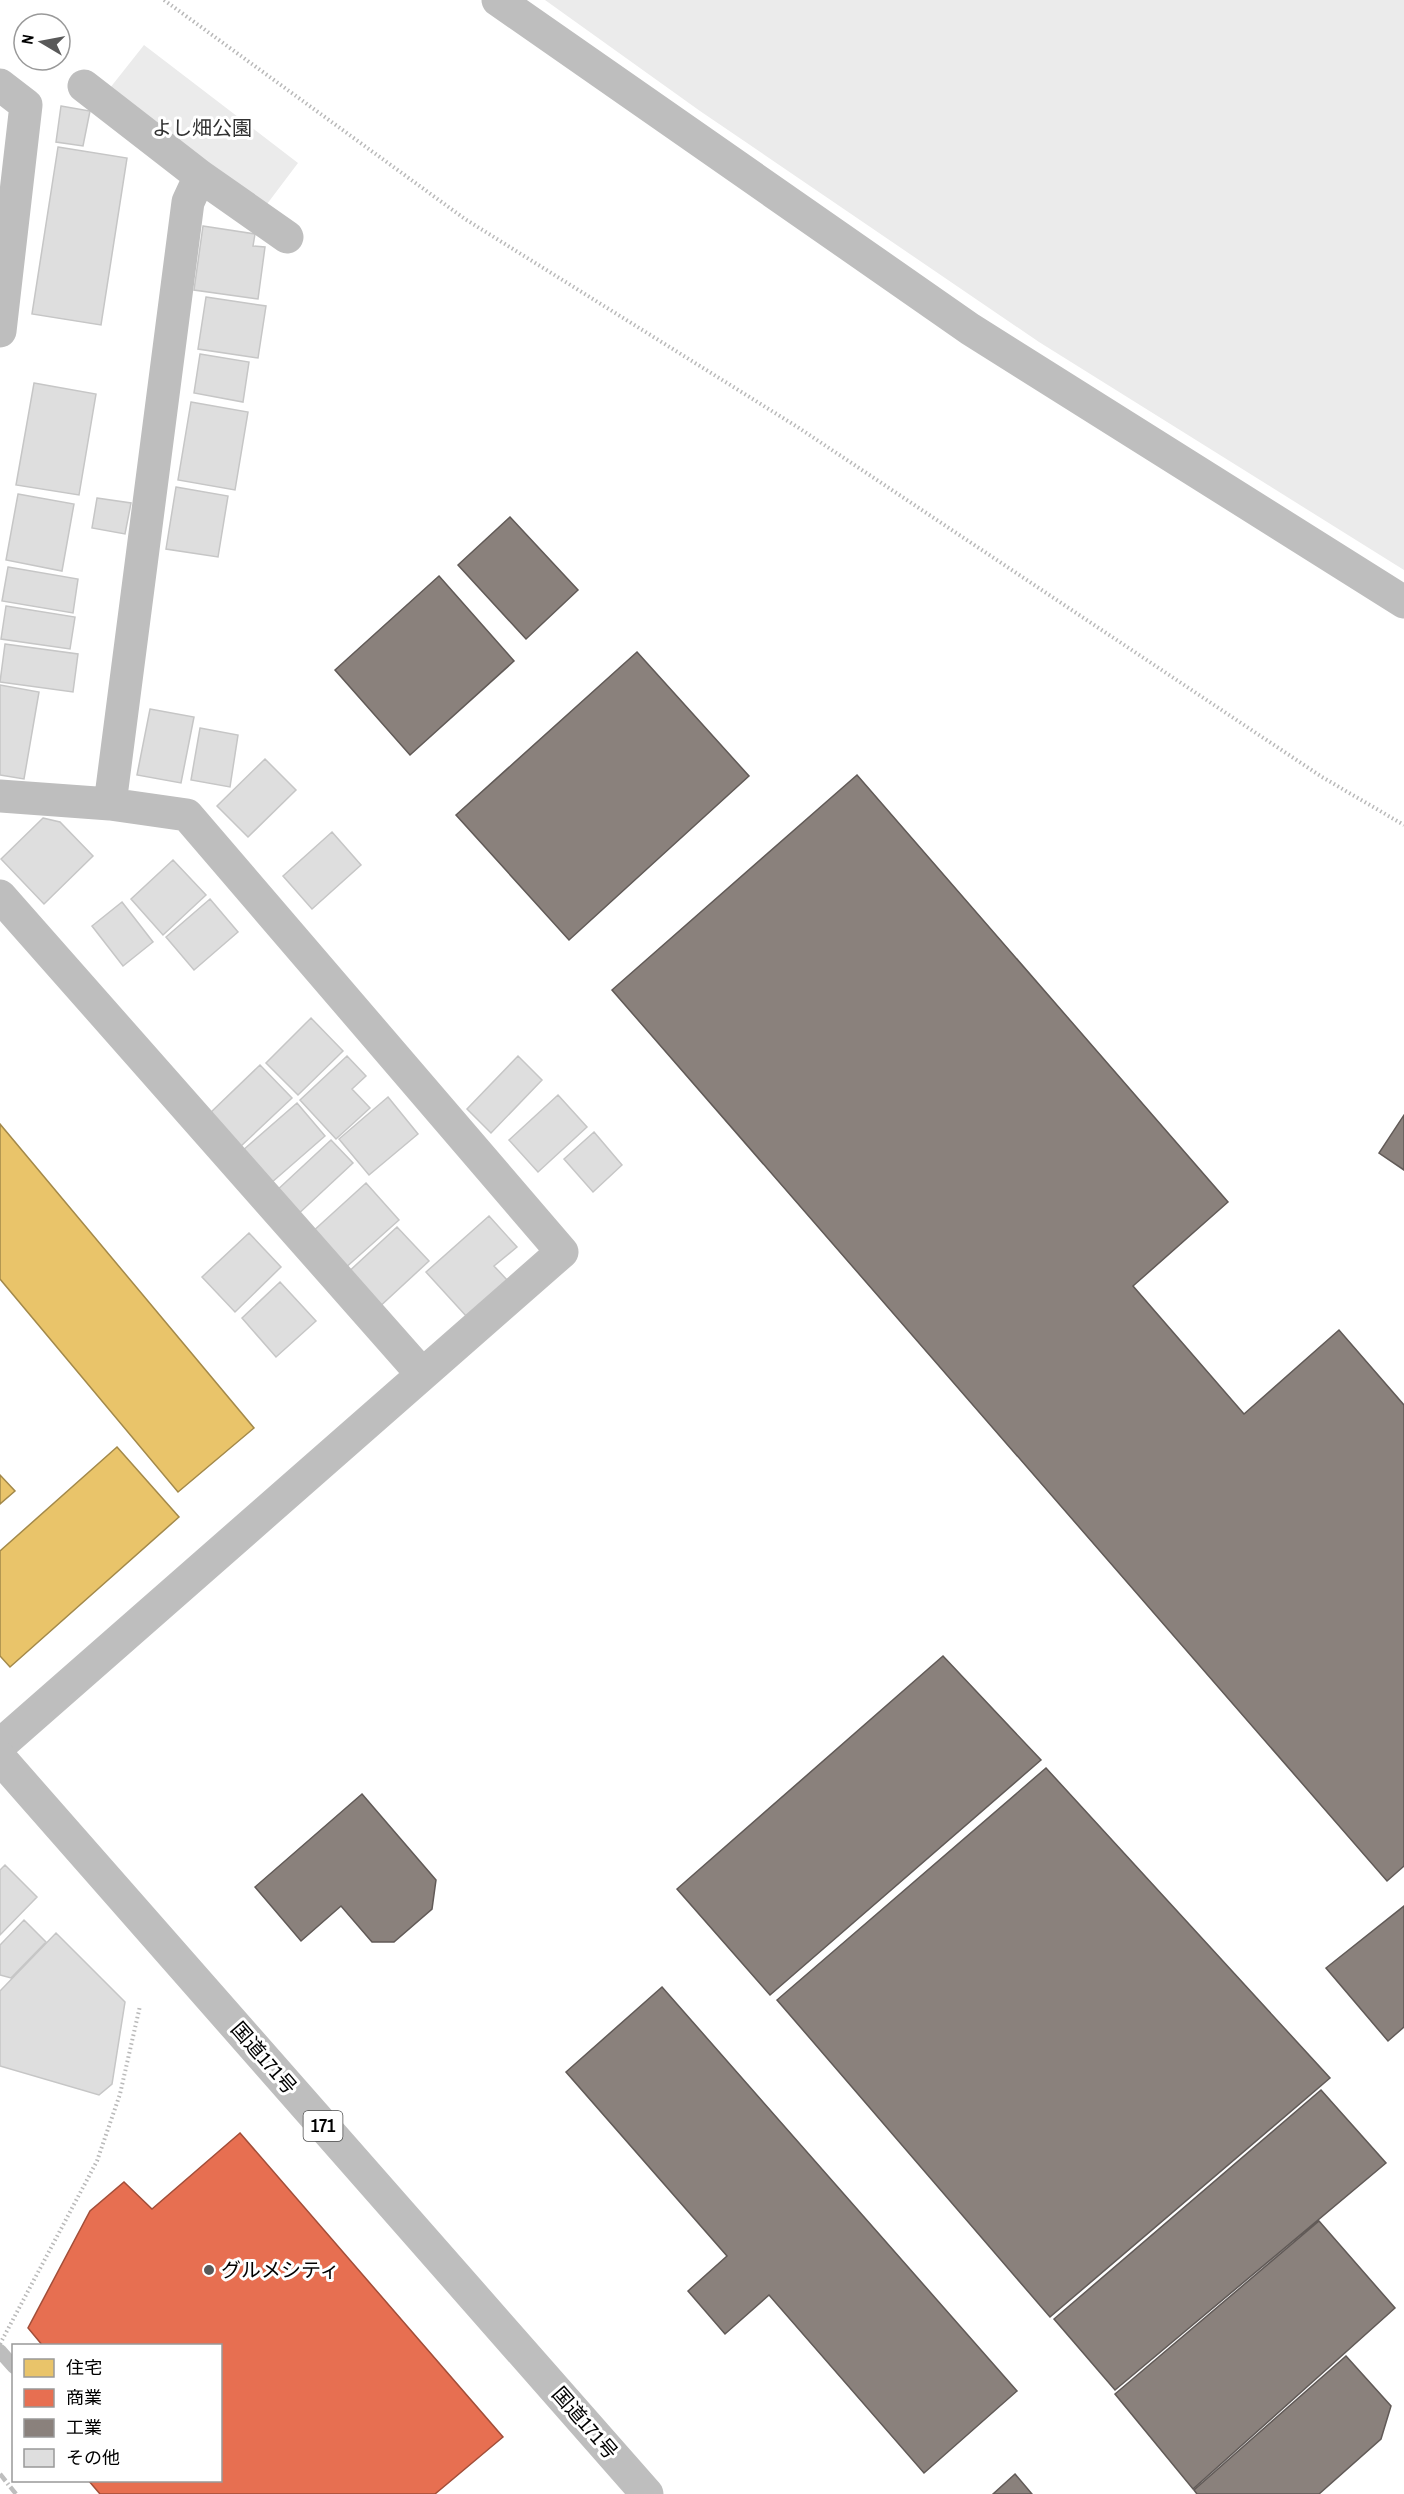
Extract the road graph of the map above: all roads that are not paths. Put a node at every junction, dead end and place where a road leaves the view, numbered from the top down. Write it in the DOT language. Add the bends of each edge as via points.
graph roads {
  1 [pos="498,0"];
  2 [pos="0,85"];
  3 [pos="84,86"];
  4 [pos="200,176"];
  5 [pos="287,237"];
  6 [pos="0,331"];
  7 [pos="1404,602"];
  8 [pos="0,795"];
  9 [pos="110,804"];
  10 [pos="0,897"];
  11 [pos="422,1374"];
  12 [pos="0,1745"];
  13 [pos="0,1758"];
  14 [pos="647,2494"];
  1 -- 7 [label="main road" via="970,329"];
  2 -- 6 [label="main road" via="26,105"];
  3 -- 4 [label="main road"];
  4 -- 5 [label="main road"];
  4 -- 9 [label="main road" via="188,202"];
  8 -- 9 [label="main road"];
  9 -- 11 [label="main road" via="187,815 562,1252"];
  10 -- 11 [label="main road"];
  11 -- 12 [label="main road"];
  13 -- 14 [label="main road, 国道171号 / 171"];
}
